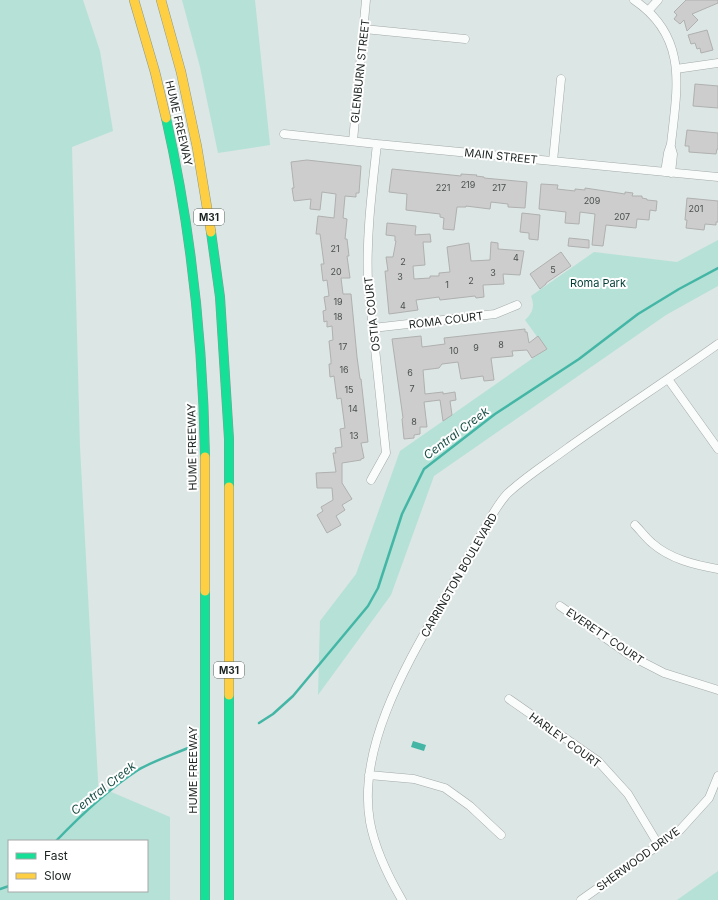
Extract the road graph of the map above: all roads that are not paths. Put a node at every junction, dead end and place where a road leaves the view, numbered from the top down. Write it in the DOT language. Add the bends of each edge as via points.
graph roads {
  1 [pos="134,0"];
  2 [pos="161,0"];
  3 [pos="366,0"];
  4 [pos="634,0"];
  5 [pos="658,0"];
  6 [pos="648,11"];
  7 [pos="364,29"];
  8 [pos="465,39"];
  9 [pos="718,63"];
  10 [pos="676,69"];
  11 [pos="561,79"];
  12 [pos="284,134"];
  13 [pos="353,141"];
  14 [pos="377,144"];
  15 [pos="553,162"];
  16 [pos="668,172"];
  17 [pos="718,177"];
  18 [pos="517,305"];
  19 [pos="373,328"];
  20 [pos="718,344"];
  21 [pos="668,379"];
  22 [pos="718,449"];
  23 [pos="371,480"];
  24 [pos="635,525"];
  25 [pos="718,569"];
  26 [pos="560,606"];
  27 [pos="718,690"];
  28 [pos="509,699"];
  29 [pos="369,775"];
  30 [pos="718,776"];
  31 [pos="501,835"];
  32 [pos="658,844"];
  33 [pos="205,900"];
  34 [pos="229,900"];
  35 [pos="402,900"];
  36 [pos="581,900"];
  1 -- 33 [label="highway, HUME FREEWAY / M31" via="163,102 177,168 188,228 198,316 205,437"];
  2 -- 34 [label="highway, HUME FREEWAY / M31" via="181,72 197,147 220,304 229,439"];
  3 -- 7 [label="street, GLENBURN STREET"];
  4 -- 6 [label="street"];
  5 -- 6 [label="street"];
  6 -- 10 [label="street" via="667,38 674,54"];
  7 -- 8 [label="street"];
  7 -- 13 [label="street, GLENBURN STREET"];
  9 -- 10 [label="street"];
  10 -- 16 [label="street" via="672,154"];
  11 -- 15 [label="street"];
  12 -- 13 [label="street, MAIN STREET"];
  13 -- 14 [label="street, MAIN STREET"];
  14 -- 15 [label="street, MAIN STREET"];
  14 -- 19 [label="street, OSTIA COURT" via="367,258"];
  15 -- 16 [label="street, MAIN STREET"];
  16 -- 17 [label="street, MAIN STREET"];
  18 -- 19 [label="street, ROMA COURT" via="495,314"];
  19 -- 23 [label="street, OSTIA COURT" via="386,452"];
  20 -- 21 [label="street, CARRINGTON BOULEVARD"];
  21 -- 22 [label="street"];
  21 -- 29 [label="street, CARRINGTON BOULEVARD" via="626,406 506,495 415,650 387,709 375,742"];
  24 -- 25 [label="street" via="653,544 676,558 698,566"];
  26 -- 27 [label="street, EVERETT COURT" via="631,656 664,673"];
  28 -- 32 [label="street, HARLEY COURT" via="598,761 628,794"];
  29 -- 31 [label="street" via="414,779 445,788 470,806"];
  29 -- 35 [label="street, CARRINGTON BOULEVARD" via="370,823 390,880"];
  30 -- 32 [label="street, SHERWOOD DRIVE" via="709,798 680,830"];
  32 -- 36 [label="street, SHERWOOD DRIVE"];
}
